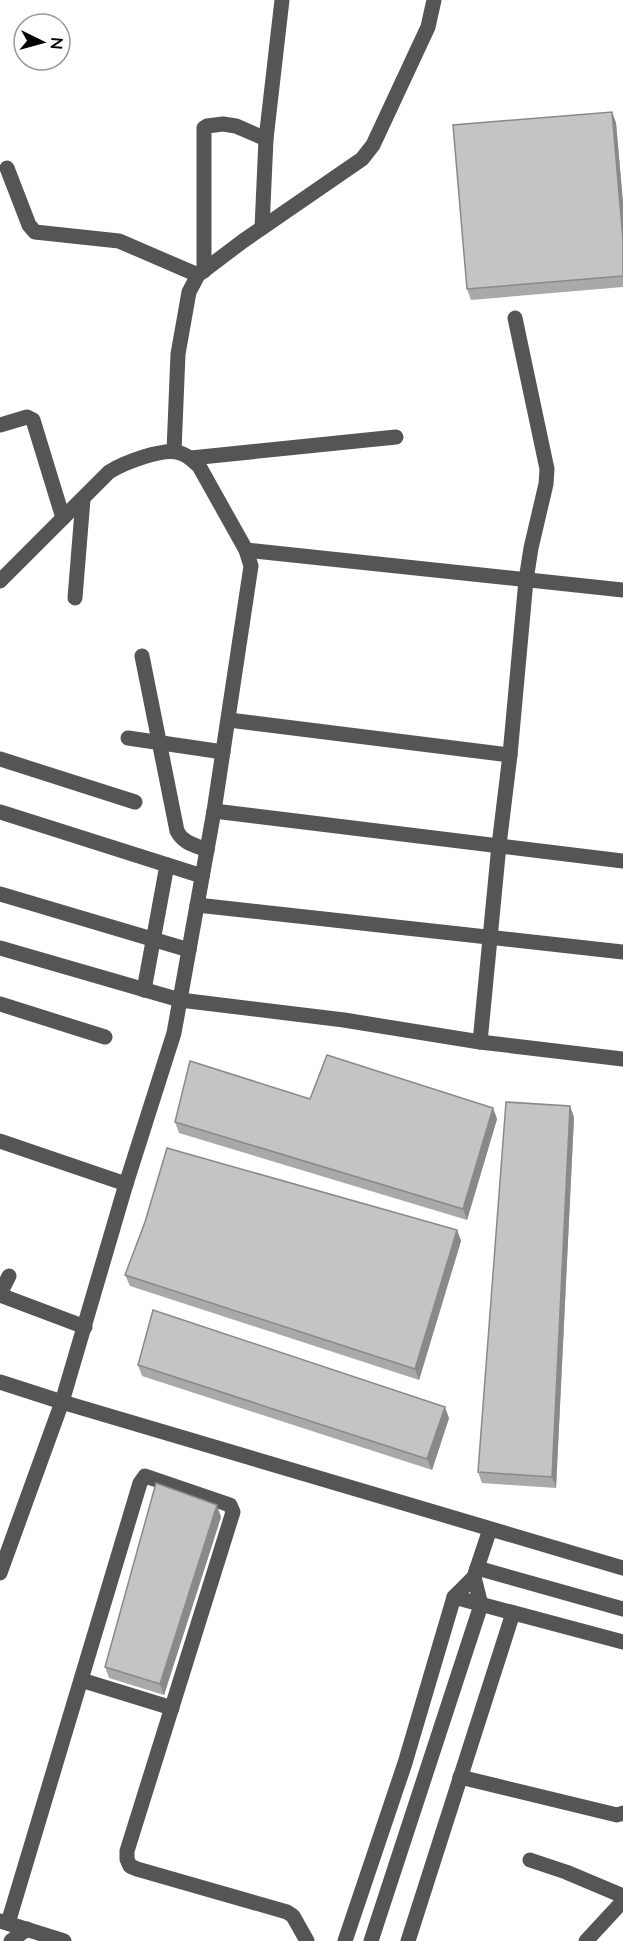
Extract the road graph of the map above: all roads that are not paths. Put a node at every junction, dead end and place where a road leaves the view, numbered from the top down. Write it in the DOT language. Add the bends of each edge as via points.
graph roads {
  1 [pos="282,0"];
  2 [pos="434,0"];
  3 [pos="266,139"];
  4 [pos="8,168"];
  5 [pos="262,228"];
  6 [pos="201,273"];
  7 [pos="514,318"];
  8 [pos="0,425"];
  9 [pos="396,437"];
  10 [pos="174,451"];
  11 [pos="191,458"];
  12 [pos="82,499"];
  13 [pos="63,518"];
  14 [pos="246,550"];
  15 [pos="1,574"];
  16 [pos="526,580"];
  17 [pos="623,590"];
  18 [pos="75,598"];
  19 [pos="142,656"];
  20 [pos="229,720"];
  21 [pos="128,738"];
  22 [pos="160,742"];
  23 [pos="223,752"];
  24 [pos="510,755"];
  25 [pos="0,759"];
  26 [pos="135,802"];
  27 [pos="214,811"];
  28 [pos="0,812"];
  29 [pos="499,845"];
  30 [pos="207,850"];
  31 [pos="623,861"];
  32 [pos="167,865"];
  33 [pos="202,876"];
  34 [pos="0,894"];
  35 [pos="197,905"];
  36 [pos="490,938"];
  37 [pos="153,939"];
  38 [pos="0,948"];
  39 [pos="189,950"];
  40 [pos="623,952"];
  41 [pos="144,990"];
  42 [pos="180,1000"];
  43 [pos="0,1004"];
  44 [pos="105,1037"];
  45 [pos="480,1042"];
  46 [pos="623,1059"];
  47 [pos="0,1141"];
  48 [pos="126,1184"];
  49 [pos="9,1276"];
  50 [pos="0,1295"];
  51 [pos="85,1327"];
  52 [pos="0,1382"];
  53 [pos="62,1402"];
  54 [pos="490,1529"];
  55 [pos="622,1562"];
  56 [pos="0,1573"];
  57 [pos="476,1573"];
  58 [pos="454,1597"];
  59 [pos="481,1605"];
  60 [pos="623,1609"];
  61 [pos="513,1613"];
  62 [pos="623,1642"];
  63 [pos="81,1680"];
  64 [pos="172,1708"];
  65 [pos="405,1763"];
  66 [pos="428,1771"];
  67 [pos="460,1777"];
  68 [pos="623,1813"];
  69 [pos="530,1860"];
  70 [pos="623,1896"];
  71 [pos="623,1901"];
  72 [pos="4,1922"];
  73 [pos="27,1929"];
  74 [pos="10,1941"];
  75 [pos="63,1941"];
  76 [pos="307,1941"];
  77 [pos="345,1941"];
  78 [pos="371,1941"];
  79 [pos="408,1941"];
  80 [pos="586,1941"];
  1 -- 3 [label="street"];
  2 -- 5 [label="street" via="428,27 368,153"];
  3 -- 5 [label="street"];
  3 -- 6 [label="street" via="229,124 204,129"];
  4 -- 6 [label="street" via="35,232 119,241"];
  5 -- 6 [label="street"];
  6 -- 10 [label="street" via="189,292 177,354"];
  7 -- 16 [label="street" via="547,470"];
  8 -- 13 [label="street" via="27,417 33,420"];
  9 -- 11 [label="street"];
  10 -- 11 [label="street"];
  10 -- 12 [label="street" via="120,465"];
  11 -- 14 [label="street"];
  12 -- 13 [label="street"];
  12 -- 18 [label="street"];
  13 -- 15 [label="street"];
  14 -- 16 [label="street"];
  14 -- 20 [label="street" via="251,566"];
  16 -- 17 [label="street"];
  16 -- 24 [label="street"];
  19 -- 22 [label="street"];
  20 -- 23 [label="street"];
  20 -- 24 [label="street"];
  21 -- 22 [label="street"];
  22 -- 23 [label="street"];
  22 -- 30 [label="street" via="177,831 186,842"];
  23 -- 27 [label="street"];
  24 -- 29 [label="street"];
  25 -- 26 [label="street"];
  27 -- 29 [label="street"];
  27 -- 30 [label="street"];
  28 -- 32 [label="street"];
  29 -- 31 [label="street"];
  29 -- 36 [label="street"];
  30 -- 33 [label="street"];
  32 -- 33 [label="street"];
  32 -- 37 [label="street"];
  33 -- 35 [label="street"];
  34 -- 37 [label="street"];
  35 -- 36 [label="street"];
  35 -- 39 [label="street"];
  36 -- 40 [label="street"];
  36 -- 45 [label="street"];
  37 -- 39 [label="street"];
  37 -- 41 [label="street"];
  38 -- 41 [label="street"];
  39 -- 42 [label="street"];
  41 -- 42 [label="street"];
  42 -- 45 [label="street"];
  42 -- 48 [label="street" via="174,1033"];
  43 -- 44 [label="street"];
  45 -- 46 [label="street"];
  47 -- 48 [label="street"];
  48 -- 51 [label="street"];
  49 -- 50 [label="street"];
  50 -- 51 [label="street"];
  51 -- 53 [label="street"];
  52 -- 53 [label="street"];
  53 -- 54 [label="street"];
  53 -- 56 [label="street"];
  54 -- 55 [label="street"];
  54 -- 57 [label="street"];
  57 -- 58 [label="street"];
  57 -- 59 [label="street"];
  57 -- 60 [label="street"];
  58 -- 59 [label="street"];
  58 -- 65 [label="street"];
  59 -- 61 [label="street"];
  59 -- 66 [label="street"];
  61 -- 62 [label="street"];
  61 -- 67 [label="street"];
  63 -- 64 [label="street"];
  63 -- 64 [label="street" via="142,1477 149,1477 230,1505 233,1512"];
  63 -- 72 [label="street"];
  64 -- 76 [label="street" via="127,1851 130,1866 287,1912"];
  65 -- 66 [label="street"];
  65 -- 77 [label="street"];
  66 -- 78 [label="street"];
  67 -- 68 [label="street" via="617,1815"];
  67 -- 79 [label="street"];
  69 -- 70 [label="street"];
  71 -- 80 [label="street"];
  72 -- 73 [label="street"];
  73 -- 74 [label="street"];
  73 -- 75 [label="street"];
}
